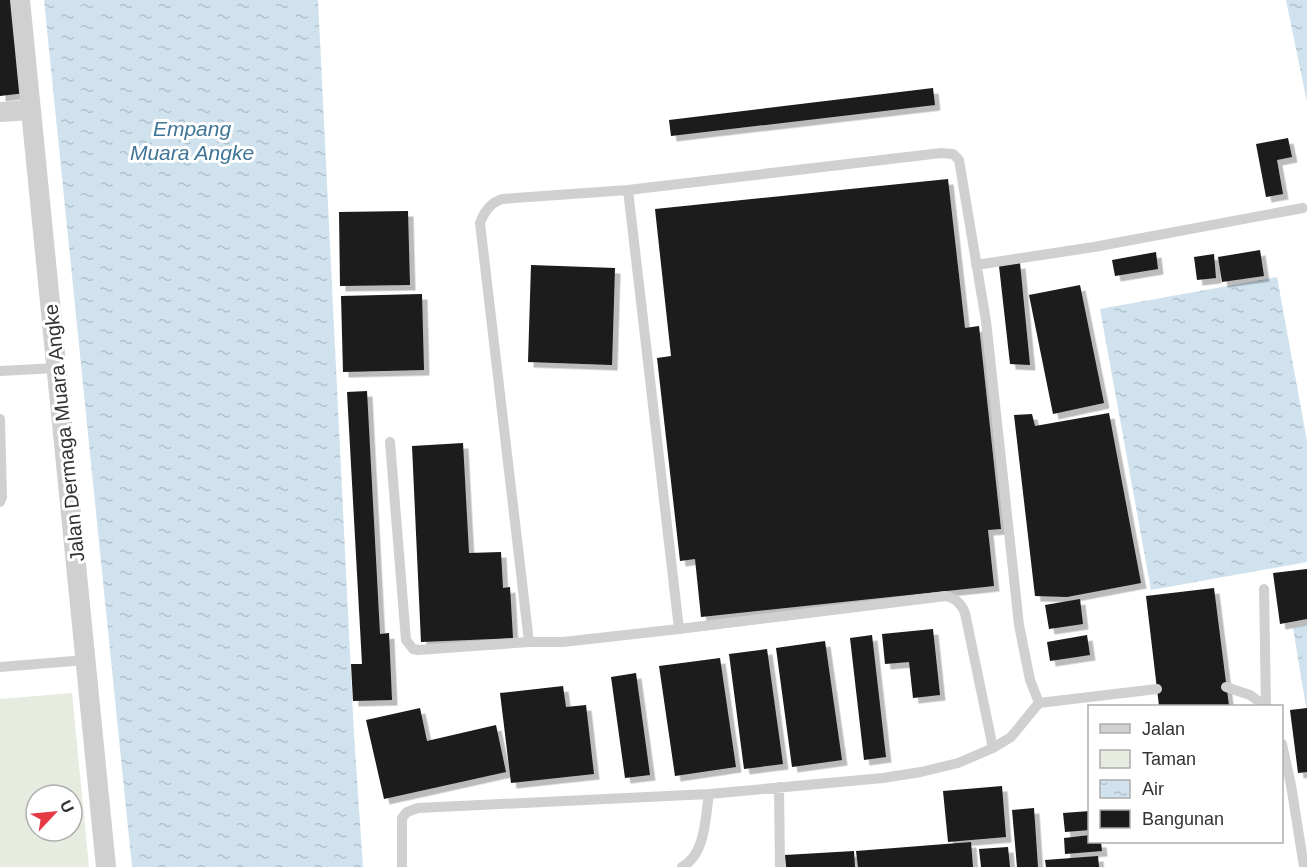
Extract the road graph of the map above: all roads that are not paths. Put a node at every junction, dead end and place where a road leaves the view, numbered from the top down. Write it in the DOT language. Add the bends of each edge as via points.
graph roads {
  1 [pos="20,0"];
  2 [pos="31,110"];
  3 [pos="0,112"];
  4 [pos="628,189"];
  5 [pos="1303,208"];
  6 [pos="976,265"];
  7 [pos="57,368"];
  8 [pos="0,371"];
  9 [pos="0,421"];
  10 [pos="390,442"];
  11 [pos="1,499"];
  12 [pos="1264,589"];
  13 [pos="679,630"];
  14 [pos="530,642"];
  15 [pos="86,660"];
  16 [pos="0,667"];
  17 [pos="1226,687"];
  18 [pos="1157,689"];
  19 [pos="1039,702"];
  20 [pos="1264,705"];
  21 [pos="1265,705"];
  22 [pos="993,748"];
  23 [pos="1283,752"];
  24 [pos="779,788"];
  25 [pos="709,794"];
  26 [pos="404,866"];
  27 [pos="106,867"];
  28 [pos="682,867"];
  29 [pos="780,867"];
  30 [pos="1304,867"];
  1 -- 2 [label="street, Jalan Dermaga Muara Angke"];
  2 -- 3 [label="street"];
  2 -- 7 [label="street, Jalan Dermaga Muara Angke"];
  4 -- 6 [label="lane" via="950,153 960,163"];
  4 -- 13 [label="lane"];
  4 -- 14 [label="lane" via="502,199 484,212 480,223"];
  5 -- 6 [label="lane"];
  6 -- 19 [label="lane" via="986,321 1019,625"];
  7 -- 8 [label="lane"];
  7 -- 15 [label="street, Jalan Dermaga Muara Angke"];
  9 -- 11 [label="lane"];
  10 -- 14 [label="lane" via="406,640 418,650"];
  12 -- 21 [label="lane"];
  13 -- 14 [label="lane"];
  13 -- 22 [label="lane" via="953,598 965,613"];
  15 -- 16 [label="lane"];
  15 -- 27 [label="street, Jalan Dermaga Muara Angke"];
  17 -- 20 [label="lane" via="1250,695"];
  18 -- 19 [label="lane"];
  19 -- 22 [label="lane" via="1011,737"];
  22 -- 24 [label="lane" via="958,763 921,772"];
  23 -- 30 [label="lane"];
  24 -- 25 [label="lane"];
  24 -- 29 [label="lane"];
  25 -- 26 [label="lane" via="418,808 402,818"];
  25 -- 28 [label="lane" via="700,844 693,859"];
}
